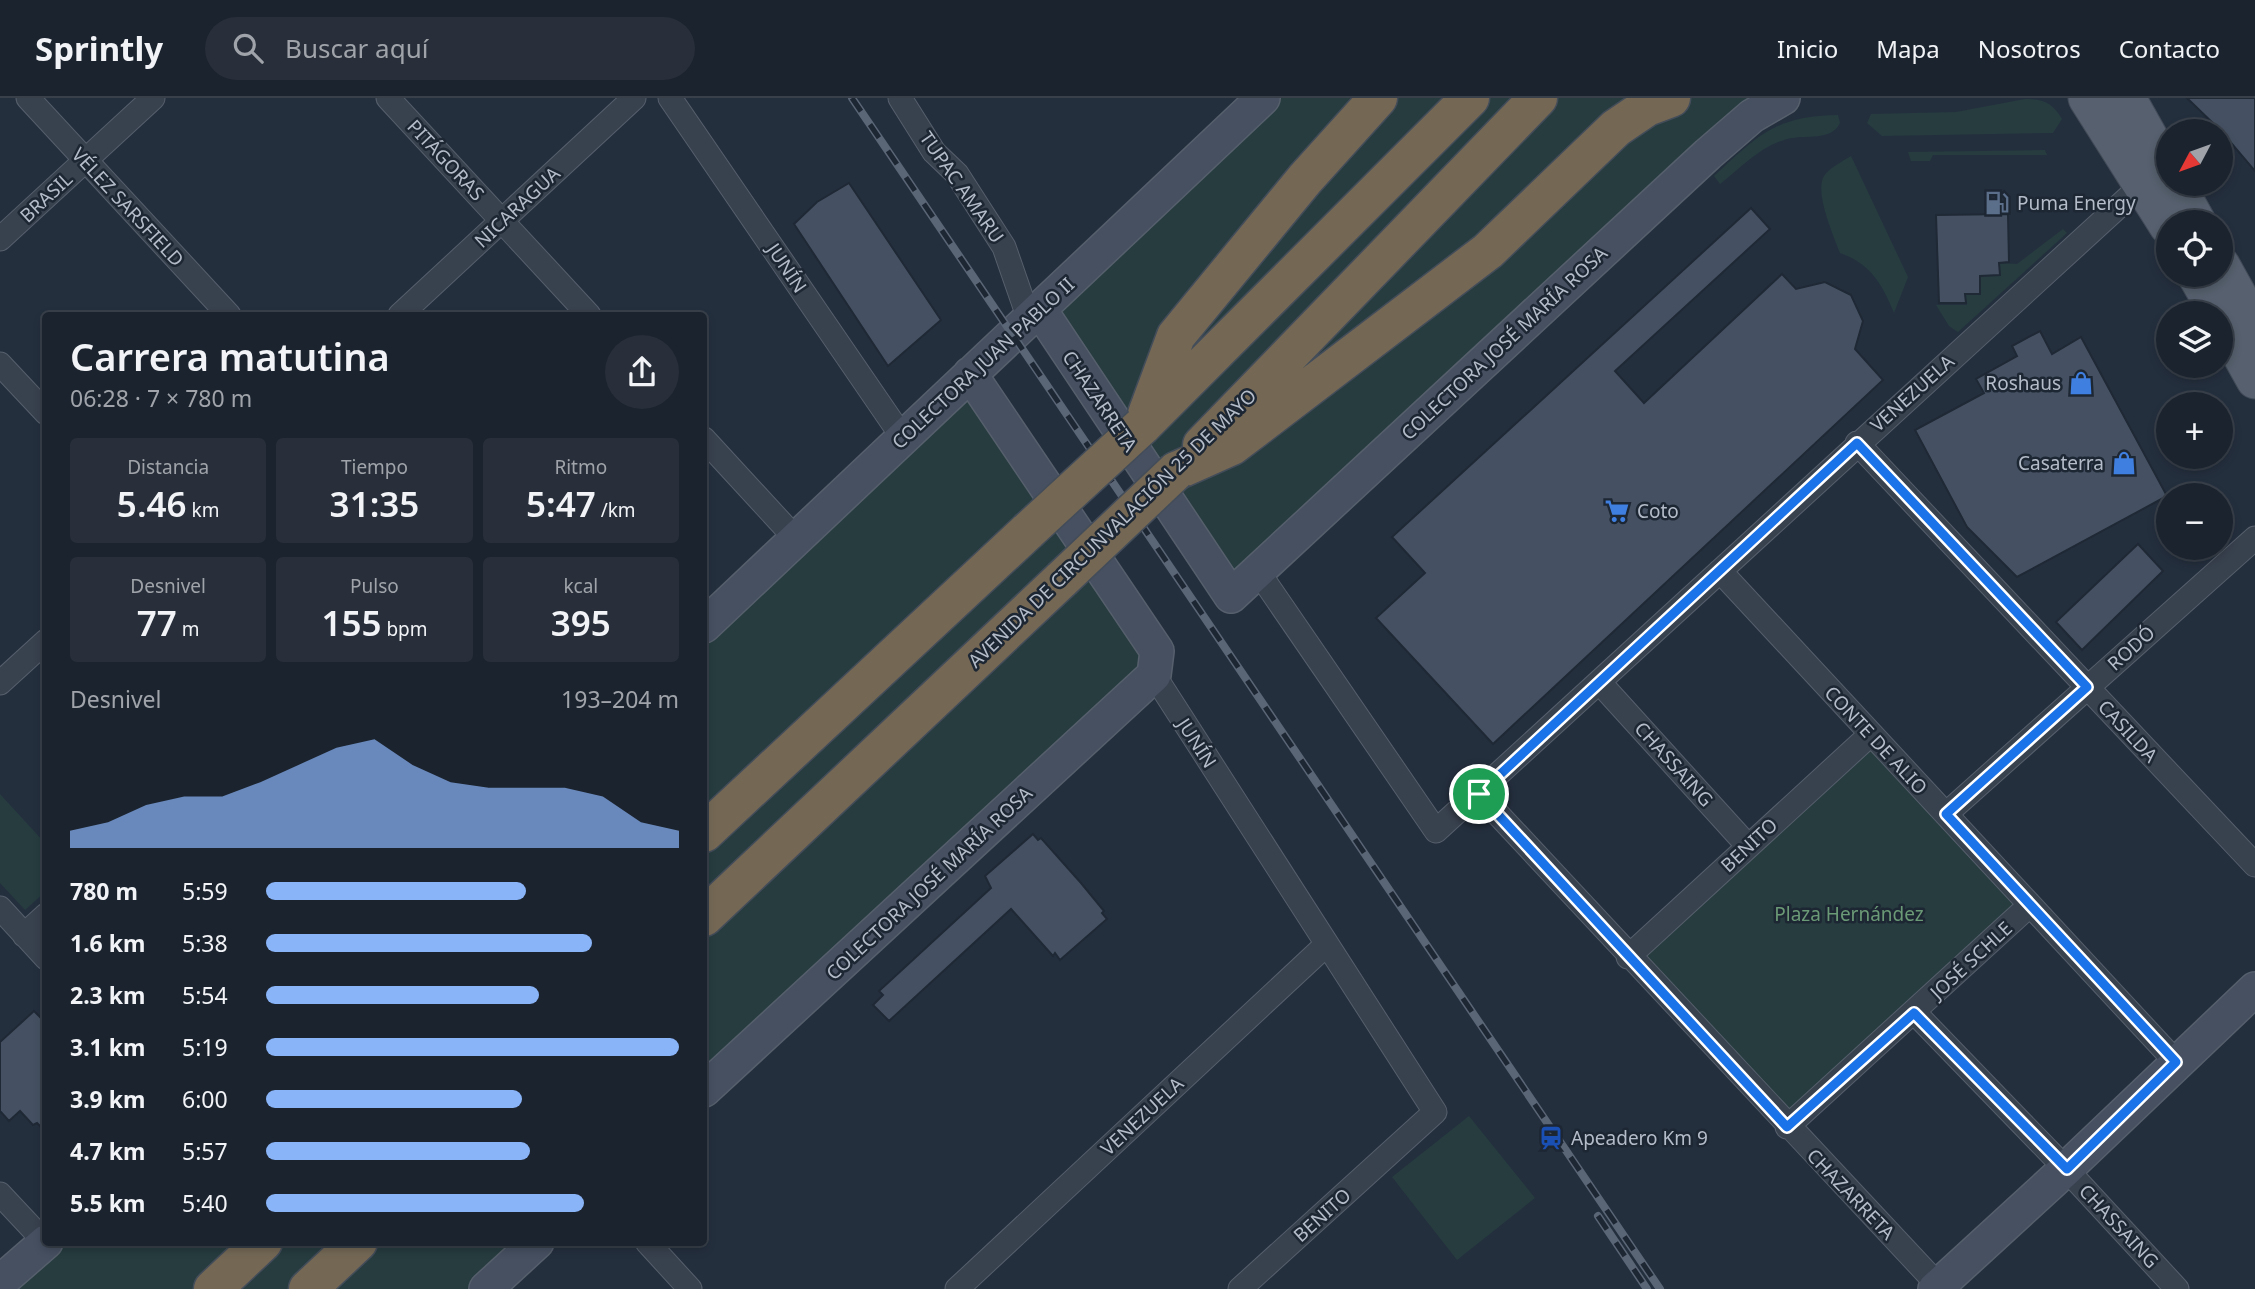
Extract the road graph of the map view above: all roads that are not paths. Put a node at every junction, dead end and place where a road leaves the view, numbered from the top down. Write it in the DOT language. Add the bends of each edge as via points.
graph roads {
  1 [pos="28,98"];
  2 [pos="153,98"];
  3 [pos="388,98"];
  4 [pos="634,98"];
  5 [pos="670,98"];
  6 [pos="900,98"];
  7 [pos="1263,98"];
  8 [pos="1378,98"];
  9 [pos="1470,98"];
  10 [pos="1538,98"];
  11 [pos="1671,98"];
  12 [pos="1783,98"];
  13 [pos="2087,98"];
  14 [pos="2127,98"];
  15 [pos="85,160"];
  16 [pos="2156,166"];
  17 [pos="2156,173"];
  18 [pos="2156,185"];
  19 [pos="2175,196"];
  20 [pos="2187,210"];
  21 [pos="502,221"];
  22 [pos="0,239"];
  23 [pos="2233,287"];
  24 [pos="226,312"];
  25 [pos="403,312"];
  26 [pos="586,312"];
  27 [pos="1034,315"];
  28 [pos="2255,326"];
  29 [pos="2233,340"];
  30 [pos="0,365"];
  31 [pos="970,374"];
  32 [pos="2255,380"];
  33 [pos="42,409"];
  34 [pos="1142,426"];
  35 [pos="903,438"];
  36 [pos="707,442"];
  37 [pos="1857,443"];
  38 [pos="1176,471"];
  39 [pos="2255,538"];
  40 [pos="797,540"];
  41 [pos="1720,571"];
  42 [pos="1259,573"];
  43 [pos="1231,596"];
  44 [pos="707,623"];
  45 [pos="42,644"];
  46 [pos="4,670"];
  47 [pos="1154,675"];
  48 [pos="1600,682"];
  49 [pos="2087,687"];
  50 [pos="1871,734"];
  51 [pos="1479,794"];
  52 [pos="1946,814"];
  53 [pos="707,830"];
  54 [pos="1748,846"];
  55 [pos="2255,865"];
  56 [pos="2030,905"];
  57 [pos="0,908"];
  58 [pos="707,914"];
  59 [pos="42,919"];
  60 [pos="24,935"];
  61 [pos="1327,944"];
  62 [pos="42,954"];
  63 [pos="1628,957"];
  64 [pos="2255,989"];
  65 [pos="1914,1013"];
  66 [pos="2176,1062"];
  67 [pos="707,1087"];
  68 [pos="1435,1112"];
  69 [pos="1787,1127"];
  70 [pos="2067,1169"];
  71 [pos="0,1194"];
  72 [pos="42,1239"];
  73 [pos="42,1245"];
  74 [pos="259,1246"];
  75 [pos="354,1246"];
  76 [pos="533,1246"];
  77 [pos="651,1246"];
  78 [pos="0,1282"];
  79 [pos="1937,1287"];
  80 [pos="213,1289"];
  81 [pos="308,1289"];
  82 [pos="486,1289"];
  83 [pos="690,1289"];
  84 [pos="957,1289"];
  85 [pos="1240,1289"];
  86 [pos="2177,1289"];
  1 -- 15 [label="street, VÉLEZ SARSFIELD"];
  2 -- 15 [label="street, BRASIL"];
  3 -- 21 [label="street, PITÁGORAS"];
  4 -- 21 [label="street, NICARAGUA"];
  5 -- 35 [label="street, JUNÍN"];
  6 -- 27 [label="street, TUPAC AMARU" via="1004,247"];
  7 -- 27 [label="main road, COLECTORA JUAN PABLO II"];
  8 -- 34 [label="highway" via="1176,336"];
  9 -- 34 [label="highway"];
  10 -- 38 [label="highway, AVENIDA DE CIRCUNVALACIÓN 25 DE MAYO"];
  11 -- 38 [label="highway" via="1647,107 1616,128 1488,251 1232,446"];
  12 -- 42 [label="main road, COLECTORA JOSÉ MARÍA ROSA" via="1752,116 1708,154"];
  13 -- 17 [label="main road"];
  14 -- 16 [label="main road"];
  15 -- 22 [label="street, BRASIL"];
  15 -- 24 [label="street, VÉLEZ SARSFIELD"];
  18 -- 37 [label="street, VENEZUELA"];
  19 -- 20 [label="main road"];
  21 -- 25 [label="street, NICARAGUA"];
  21 -- 26 [label="street, PITÁGORAS"];
  23 -- 28 [label="main road"];
  27 -- 31 [label="main road, COLECTORA JUAN PABLO II"];
  27 -- 43 [label="main road, CHAZARRETA"];
  29 -- 32 [label="main road"];
  30 -- 33 [label="street"];
  31 -- 35 [label="main road, COLECTORA JUAN PABLO II"];
  31 -- 47 [label="main road, JUNÍN" via="1157,651"];
  34 -- 53 [label="highway, bridge"];
  35 -- 40 [label="main road, COLECTORA JUAN PABLO II"];
  36 -- 40 [label="street"];
  37 -- 41 [label="street, VENEZUELA"];
  37 -- 49 [label="street, CASILDA"];
  38 -- 58 [label="highway, AVENIDA DE CIRCUNVALACIÓN 25 DE MAYO, bridge"];
  39 -- 49 [label="street, RODÓ"];
  40 -- 44 [label="main road, COLECTORA JUAN PABLO II"];
  41 -- 48 [label="street, VENEZUELA"];
  41 -- 50 [label="street, CONTE DE ALIO"];
  42 -- 43 [label="main road, COLECTORA JOSÉ MARÍA ROSA"];
  42 -- 51 [label="street, VENEZUELA" via="1436,831"];
  45 -- 46 [label="street"];
  47 -- 61 [label="street, JUNÍN"];
  47 -- 67 [label="main road, COLECTORA JOSÉ MARÍA ROSA"];
  48 -- 51 [label="street, VENEZUELA"];
  48 -- 54 [label="street, CHASSAING"];
  49 -- 52 [label="street, RODÓ"];
  49 -- 55 [label="street, CASILDA"];
  50 -- 52 [label="street, CONTE DE ALIO"];
  50 -- 54 [label="street, BENITO"];
  51 -- 63 [label="street, CHAZARRETA"];
  52 -- 56 [label="street, CONTE DE ALIO"];
  54 -- 63 [label="street, BENITO"];
  56 -- 65 [label="street, JOSÉ SCHLE"];
  56 -- 66 [label="street, CONTE DE ALIO"];
  57 -- 60 [label="street"];
  59 -- 60 [label="street"];
  60 -- 62 [label="street"];
  61 -- 68 [label="street, JUNÍN"];
  61 -- 84 [label="street, VENEZUELA"];
  63 -- 69 [label="street, CHAZARRETA"];
  64 -- 66 [label="main road"];
  65 -- 69 [label="street, JOSÉ SCHLE"];
  65 -- 70 [label="street, CHASSAING"];
  66 -- 70 [label="main road"];
  68 -- 85 [label="street, BENITO"];
  69 -- 79 [label="street, CHAZARRETA"];
  70 -- 79 [label="main road"];
  70 -- 86 [label="street, CHASSAING"];
  71 -- 72 [label="street"];
  73 -- 78 [label="main road"];
  74 -- 80 [label="highway"];
  75 -- 81 [label="highway"];
  76 -- 82 [label="main road"];
  77 -- 83 [label="street"];
}
